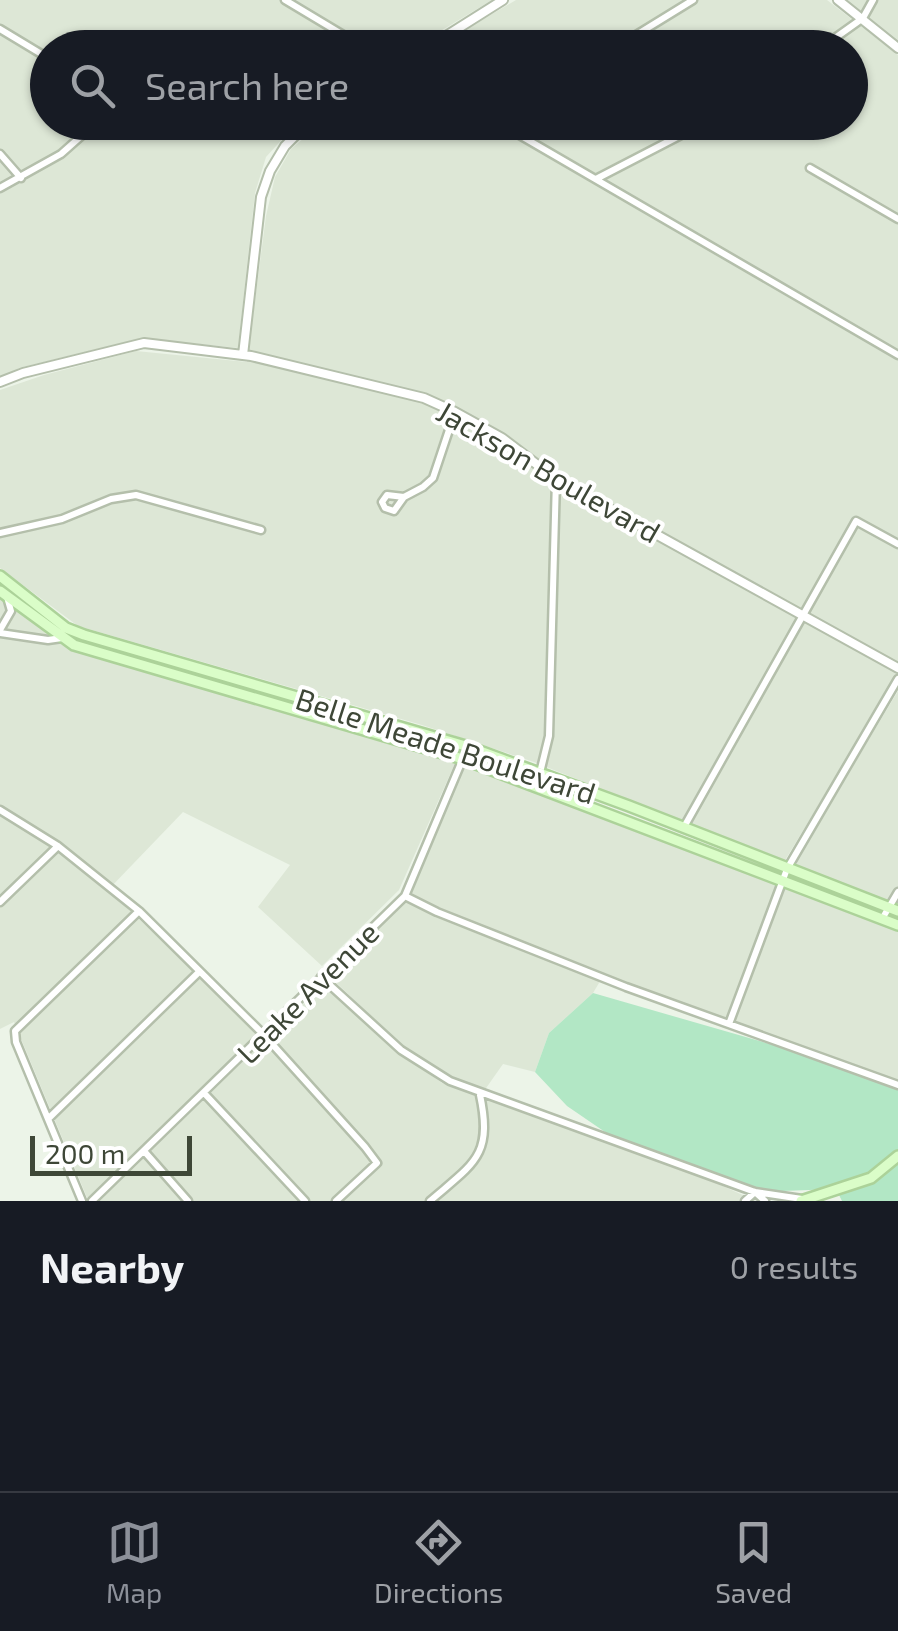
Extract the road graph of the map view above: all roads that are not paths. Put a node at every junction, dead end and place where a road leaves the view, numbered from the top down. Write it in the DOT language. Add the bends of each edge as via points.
graph roads {
  1 [pos="285,0"];
  2 [pos="503,0"];
  3 [pos="693,0"];
  4 [pos="838,0"];
  5 [pos="873,0"];
  6 [pos="492,3"];
  7 [pos="863,18"];
  8 [pos="0,29"];
  9 [pos="335,30"];
  10 [pos="452,30"];
  11 [pos="644,30"];
  12 [pos="846,30"];
  13 [pos="30,47"];
  14 [pos="898,48"];
  15 [pos="77,140"];
  16 [pos="291,140"];
  17 [pos="528,140"];
  18 [pos="671,140"];
  19 [pos="0,154"];
  20 [pos="810,168"];
  21 [pos="21,178"];
  22 [pos="596,179"];
  23 [pos="0,188"];
  24 [pos="898,219"];
  25 [pos="243,355"];
  26 [pos="898,355"];
  27 [pos="0,382"];
  28 [pos="456,412"];
  29 [pos="556,479"];
  30 [pos="404,497"];
  31 [pos="261,530"];
  32 [pos="0,532"];
  33 [pos="898,544"];
  34 [pos="0,576"];
  35 [pos="7,591"];
  36 [pos="802,615"];
  37 [pos="0,631"];
  38 [pos="65,634"];
  39 [pos="898,668"];
  40 [pos="898,679"];
  41 [pos="312,700"];
  42 [pos="346,710"];
  43 [pos="308,712"];
  44 [pos="344,722"];
  45 [pos="468,747"];
  46 [pos="464,759"];
  47 [pos="541,772"];
  48 [pos="537,785"];
  49 [pos="0,810"];
  50 [pos="684,828"];
  51 [pos="680,840"];
  52 [pos="58,846"];
  53 [pos="787,869"];
  54 [pos="782,881"];
  55 [pos="898,892"];
  56 [pos="405,896"];
  57 [pos="0,902"];
  58 [pos="893,909"];
  59 [pos="139,911"];
  60 [pos="882,919"];
  61 [pos="898,925"];
  62 [pos="199,972"];
  63 [pos="321,976"];
  64 [pos="728,1024"];
  65 [pos="264,1035"];
  66 [pos="898,1085"];
  67 [pos="204,1093"];
  68 [pos="480,1094"];
  69 [pos="49,1118"];
  70 [pos="144,1151"];
  71 [pos="898,1156"];
  72 [pos="755,1192"];
  73 [pos="433,1199"];
  74 [pos="802,1200"];
  75 [pos="82,1201"];
  76 [pos="92,1201"];
  77 [pos="188,1201"];
  78 [pos="305,1201"];
  79 [pos="336,1201"];
  80 [pos="449,1201"];
  81 [pos="745,1201"];
  82 [pos="764,1201"];
  1 -- 9 [label="street"];
  2 -- 6 [label="street"];
  3 -- 11 [label="street"];
  4 -- 7 [label="street"];
  5 -- 7 [label="street"];
  6 -- 10 [label="street"];
  7 -- 12 [label="street"];
  7 -- 14 [label="street"];
  8 -- 13 [label="street"];
  15 -- 21 [label="street"];
  16 -- 25 [label="street" via="261,197"];
  17 -- 22 [label="street"];
  18 -- 22 [label="street"];
  19 -- 21 [label="street"];
  20 -- 24 [label="street"];
  21 -- 23 [label="street"];
  22 -- 26 [label="street"];
  25 -- 27 [label="street, Jackson Boulevard" via="144,343"];
  25 -- 28 [label="street, Jackson Boulevard" via="398,391"];
  28 -- 29 [label="street, Jackson Boulevard"];
  28 -- 30 [label="street" via="434,478"];
  29 -- 36 [label="street, Jackson Boulevard"];
  29 -- 47 [label="street" via="552,700"];
  31 -- 32 [label="street" via="136,495"];
  33 -- 36 [label="street" via="856,521"];
  34 -- 35 [label="main road, Belle Meade Boulevard"];
  35 -- 37 [label="street" via="10,611"];
  35 -- 38 [label="main road, Belle Meade Boulevard"];
  36 -- 39 [label="street, Jackson Boulevard"];
  36 -- 50 [label="street"];
  37 -- 38 [label="street" via="48,640"];
  38 -- 41 [label="main road, Belle Meade Boulevard"];
  38 -- 43 [label="main road, Belle Meade Boulevard" via="146,668"];
  40 -- 53 [label="street"];
  41 -- 42 [label="main road, Belle Meade Boulevard"];
  41 -- 43 [label="main road"];
  42 -- 44 [label="main road"];
  42 -- 45 [label="main road, Belle Meade Boulevard"];
  43 -- 44 [label="main road, Belle Meade Boulevard"];
  44 -- 46 [label="main road, Belle Meade Boulevard"];
  45 -- 46 [label="street, Leake Avenue"];
  45 -- 47 [label="main road, Belle Meade Boulevard"];
  46 -- 48 [label="main road, Belle Meade Boulevard"];
  46 -- 56 [label="street, Leake Avenue"];
  47 -- 48 [label="street"];
  47 -- 50 [label="main road, Belle Meade Boulevard"];
  48 -- 51 [label="main road, Belle Meade Boulevard"];
  49 -- 52 [label="street"];
  50 -- 51 [label="main road"];
  50 -- 53 [label="main road, Belle Meade Boulevard"];
  51 -- 54 [label="main road, Belle Meade Boulevard"];
  52 -- 57 [label="street"];
  52 -- 59 [label="street"];
  53 -- 54 [label="street"];
  53 -- 58 [label="main road, Belle Meade Boulevard"];
  54 -- 60 [label="main road, Belle Meade Boulevard"];
  54 -- 64 [label="street"];
  55 -- 58 [label="street"];
  56 -- 63 [label="street, Leake Avenue"];
  56 -- 64 [label="street"];
  58 -- 60 [label="street"];
  59 -- 62 [label="street"];
  59 -- 69 [label="street" via="14,1030"];
  60 -- 61 [label="main road, Belle Meade Boulevard"];
  62 -- 65 [label="street"];
  62 -- 69 [label="street"];
  63 -- 65 [label="street, Leake Avenue"];
  63 -- 68 [label="street" via="401,1050"];
  64 -- 66 [label="street"];
  65 -- 67 [label="street, Leake Avenue"];
  65 -- 79 [label="street" via="377,1164"];
  67 -- 70 [label="street, Leake Avenue"];
  67 -- 78 [label="street"];
  68 -- 72 [label="street"];
  68 -- 73 [label="street" via="484,1145"];
  69 -- 75 [label="street"];
  70 -- 76 [label="street, Leake Avenue"];
  70 -- 77 [label="street"];
  71 -- 74 [label="main road" via="871,1178"];
  72 -- 74 [label="street"];
  72 -- 81 [label="street"];
  72 -- 82 [label="street"];
  73 -- 80 [label="street"];
}
